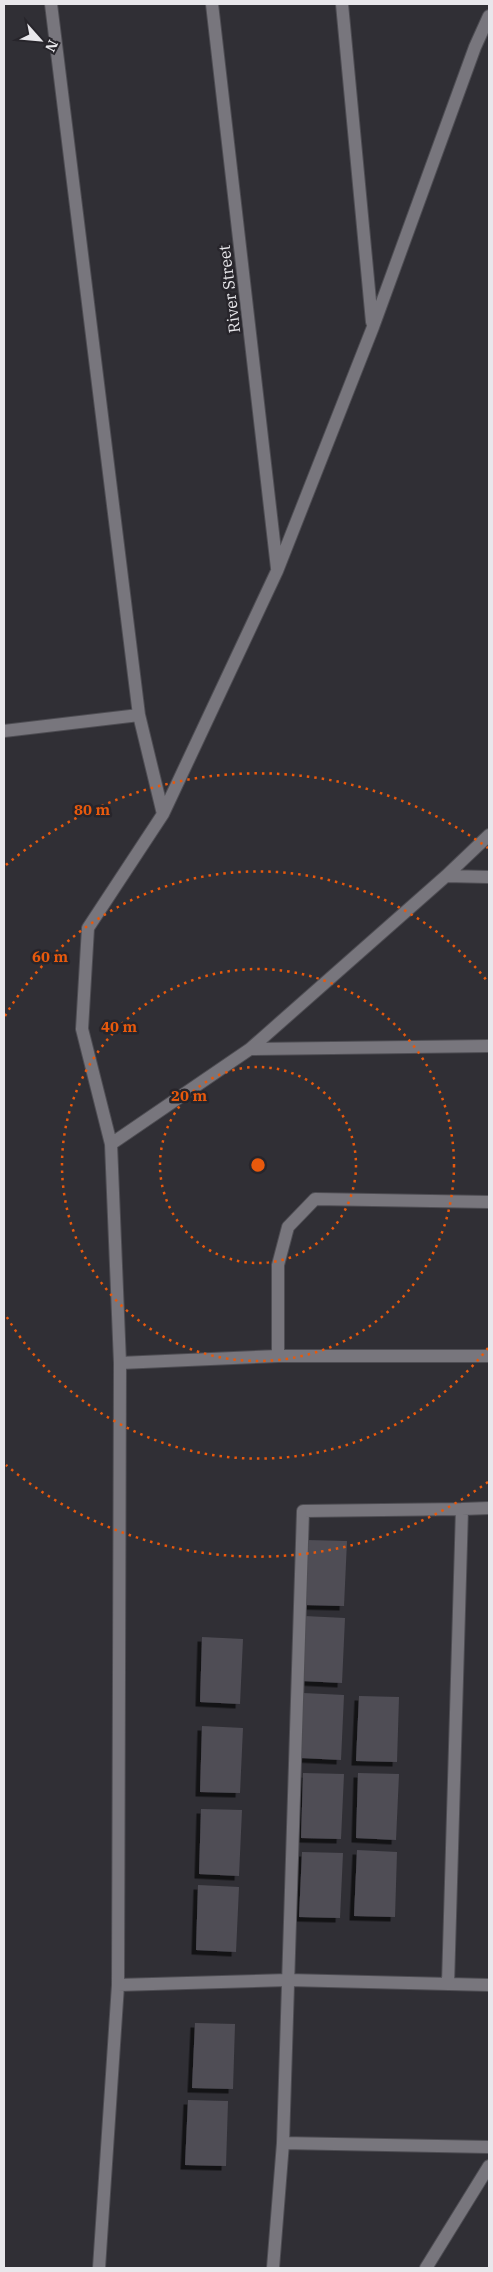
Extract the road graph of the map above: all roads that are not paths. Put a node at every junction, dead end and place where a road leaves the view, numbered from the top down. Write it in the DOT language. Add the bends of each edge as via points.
graph roads {
  1 [pos="51,4"];
  2 [pos="212,4"];
  3 [pos="342,4"];
  4 [pos="489,16"];
  5 [pos="373,327"];
  6 [pos="277,571"];
  7 [pos="139,715"];
  8 [pos="4,731"];
  9 [pos="163,814"];
  10 [pos="489,835"];
  11 [pos="446,876"];
  12 [pos="489,877"];
  13 [pos="489,1046"];
  14 [pos="250,1049"];
  15 [pos="111,1144"];
  16 [pos="489,1202"];
  17 [pos="278,1356"];
  18 [pos="489,1356"];
  19 [pos="120,1363"];
  20 [pos="489,1508"];
  21 [pos="462,1509"];
  22 [pos="288,1980"];
  23 [pos="448,1984"];
  24 [pos="118,1985"];
  25 [pos="489,1985"];
  26 [pos="283,2143"];
  27 [pos="489,2147"];
  28 [pos="489,2166"];
  29 [pos="99,2268"];
  30 [pos="273,2268"];
  31 [pos="426,2268"];
  1 -- 7 [label="street"];
  2 -- 6 [label="street, River Street"];
  3 -- 5 [label="street"];
  4 -- 5 [label="street"];
  5 -- 6 [label="street"];
  6 -- 9 [label="street"];
  7 -- 8 [label="street"];
  7 -- 9 [label="street"];
  9 -- 15 [label="street" via="88,928 82,1030"];
  10 -- 11 [label="street"];
  11 -- 12 [label="street"];
  11 -- 14 [label="street"];
  13 -- 14 [label="street"];
  14 -- 15 [label="street"];
  15 -- 19 [label="street"];
  16 -- 17 [label="street" via="315,1199 288,1227 278,1265"];
  17 -- 18 [label="street"];
  17 -- 19 [label="street"];
  19 -- 24 [label="street"];
  20 -- 21 [label="street"];
  21 -- 22 [label="street" via="303,1511"];
  21 -- 23 [label="street"];
  22 -- 23 [label="street"];
  22 -- 24 [label="street"];
  22 -- 26 [label="street"];
  23 -- 25 [label="street"];
  24 -- 29 [label="street"];
  26 -- 27 [label="street"];
  26 -- 30 [label="street"];
  28 -- 31 [label="street"];
}
